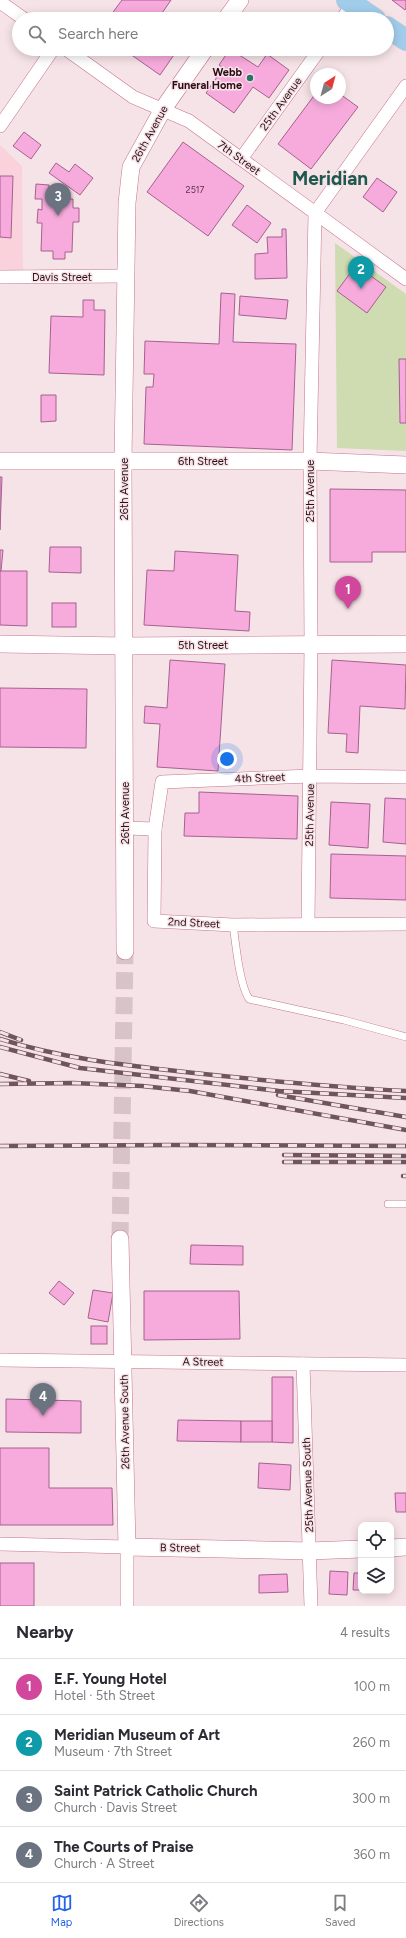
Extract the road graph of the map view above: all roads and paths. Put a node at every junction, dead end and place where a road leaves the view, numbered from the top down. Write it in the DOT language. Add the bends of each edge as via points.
graph roads {
  1 [pos="240,0"];
  2 [pos="0,2"];
  3 [pos="348,8"];
  4 [pos="14,12"];
  5 [pos="231,12"];
  6 [pos="358,12"];
  7 [pos="394,32"];
  8 [pos="406,40"];
  9 [pos="48,56"];
  10 [pos="76,56"];
  11 [pos="200,56"];
  12 [pos="315,56"];
  13 [pos="406,86"];
  14 [pos="162,109"];
  15 [pos="0,126"];
  16 [pos="241,159"];
  17 [pos="315,213"];
  18 [pos="125,276"];
  19 [pos="0,278"];
  20 [pos="406,279"];
  21 [pos="0,461"];
  22 [pos="123,461"];
  23 [pos="310,461"];
  24 [pos="406,465"];
  25 [pos="0,644"];
  26 [pos="406,644"];
  27 [pos="311,645"];
  28 [pos="125,646"];
  29 [pos="310,776"];
  30 [pos="406,777"];
  31 [pos="125,828"];
  32 [pos="155,829"];
  33 [pos="308,924"];
  34 [pos="406,924"];
  35 [pos="233,925"];
  36 [pos="125,951"];
  37 [pos="406,1037"];
  38 [pos="388,1204"];
  39 [pos="406,1204"];
  40 [pos="120,1238"];
  41 [pos="0,1360"];
  42 [pos="123,1361"];
  43 [pos="303,1364"];
  44 [pos="406,1365"];
  45 [pos="0,1544"];
  46 [pos="127,1547"];
  47 [pos="406,1547"];
  48 [pos="394,1548"];
  49 [pos="358,1549"];
  50 [pos="310,1551"];
  51 [pos="127,1606"];
  52 [pos="311,1606"];
  1 -- 5 [label="street"];
  2 -- 4 [label="street"];
  3 -- 6 [label="main road"];
  7 -- 8 [label="main road"];
  9 -- 15 [label="street"];
  10 -- 14 [label="street, 7th Street" via="134,97"];
  11 -- 14 [label="street, 26th Avenue"];
  12 -- 16 [label="street, 25th Avenue"];
  13 -- 17 [label="street"];
  14 -- 16 [label="street, 7th Street" via="189,121"];
  14 -- 18 [label="street, 26th Avenue" via="131,167"];
  16 -- 17 [label="street, 7th Street"];
  17 -- 20 [label="street, 7th Street"];
  17 -- 23 [label="street, 25th Avenue"];
  18 -- 19 [label="street, Davis Street"];
  18 -- 22 [label="street, 26th Avenue"];
  21 -- 22 [label="street, 6th Street"];
  22 -- 23 [label="street, 6th Street"];
  22 -- 28 [label="street, 26th Avenue"];
  23 -- 24 [label="street, 6th Street"];
  23 -- 27 [label="street, 25th Avenue"];
  25 -- 28 [label="street, 5th Street"];
  26 -- 27 [label="street, 5th Street"];
  27 -- 28 [label="street, 5th Street"];
  27 -- 29 [label="street, 25th Avenue"];
  28 -- 31 [label="street, 26th Avenue"];
  29 -- 30 [label="street, 4th Street"];
  29 -- 32 [label="street, 4th Street" via="162,782"];
  29 -- 33 [label="street, 25th Avenue"];
  31 -- 32 [label="street"];
  31 -- 36 [label="street, 26th Avenue"];
  32 -- 35 [label="street, 2nd Street" via="154,921"];
  33 -- 34 [label="street, 2nd Street"];
  33 -- 35 [label="street, 2nd Street"];
  35 -- 37 [label="lane" via="242,978 250,998"];
  38 -- 39 [label="lane"];
  40 -- 42 [label="street, 26th Avenue South"];
  41 -- 42 [label="street, A Street"];
  42 -- 43 [label="street, A Street"];
  42 -- 46 [label="street, 26th Avenue South"];
  43 -- 44 [label="street, A Street"];
  43 -- 50 [label="street, 25th Avenue South"];
  45 -- 46 [label="street, B Street"];
  46 -- 50 [label="street, B Street"];
  46 -- 51 [label="street, 26th Avenue South"];
  47 -- 48 [label="street"];
  49 -- 50 [label="street, B Street"];
  50 -- 52 [label="street, 25th Avenue South"];
}
